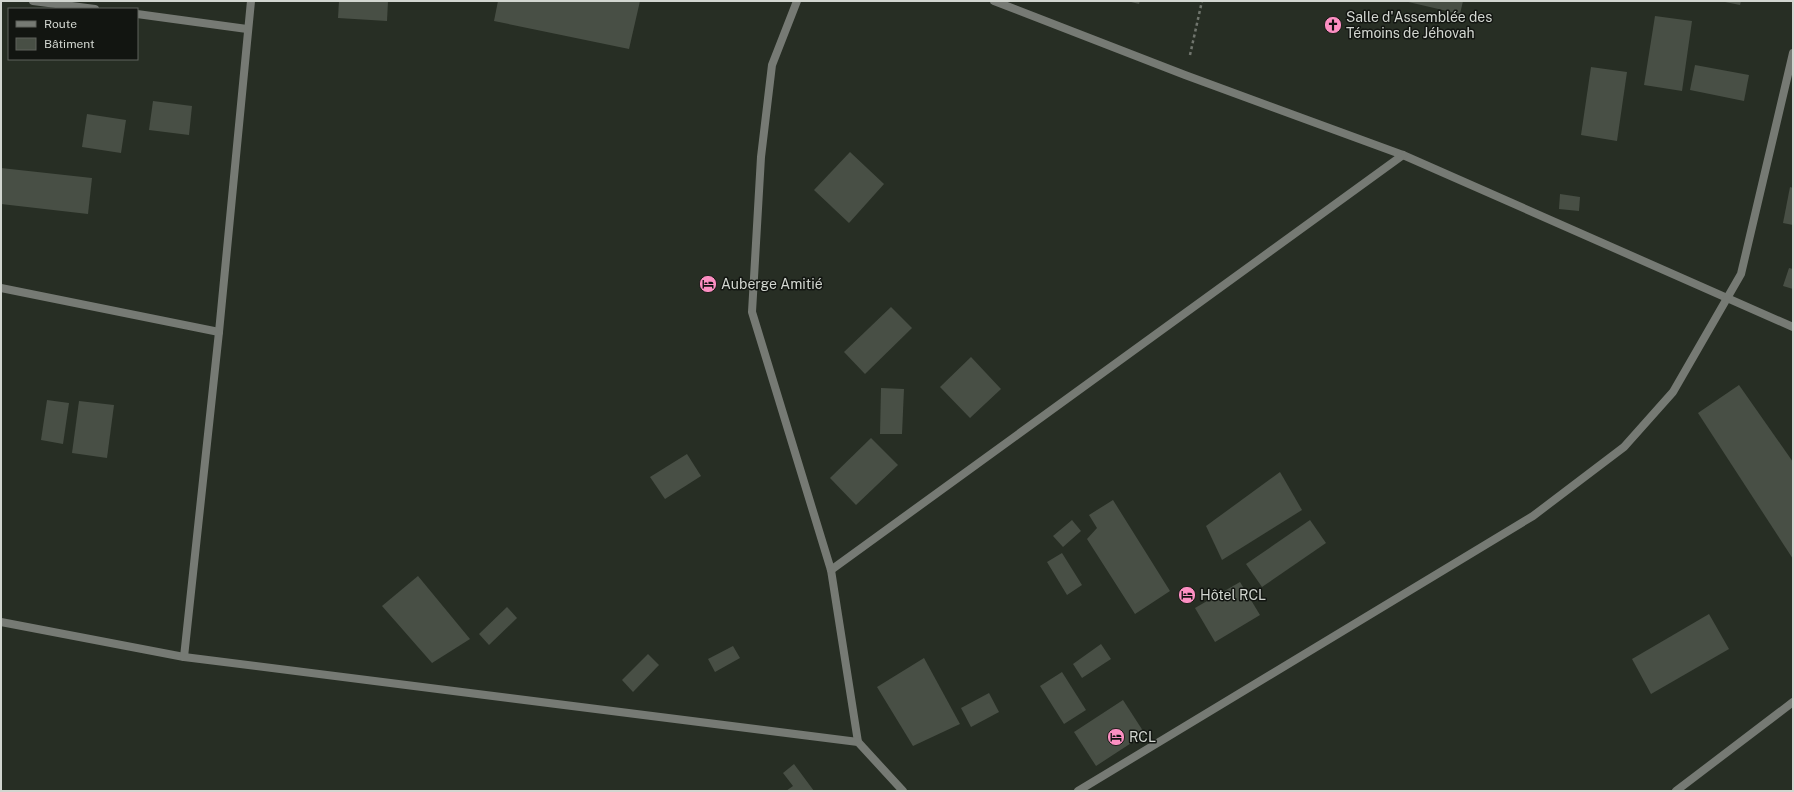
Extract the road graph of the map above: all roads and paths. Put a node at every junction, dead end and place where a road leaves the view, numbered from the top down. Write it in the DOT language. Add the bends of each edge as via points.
graph roads {
  1 [pos="33,1"];
  2 [pos="251,1"];
  3 [pos="797,1"];
  4 [pos="994,1"];
  5 [pos="1202,1"];
  6 [pos="87,8"];
  7 [pos="138,14"];
  8 [pos="247,29"];
  9 [pos="1793,53"];
  10 [pos="1185,75"];
  11 [pos="1403,155"];
  12 [pos="1,288"];
  13 [pos="1727,298"];
  14 [pos="1793,327"];
  15 [pos="219,332"];
  16 [pos="831,570"];
  17 [pos="1,622"];
  18 [pos="184,658"];
  19 [pos="1793,702"];
  20 [pos="858,742"];
  21 [pos="903,791"];
  22 [pos="1078,791"];
  23 [pos="1676,791"];
  1 -- 6 [label="street"];
  2 -- 8 [label="street"];
  3 -- 16 [label="street" via="772,65 760,157 752,312"];
  4 -- 10 [label="street"];
  5 -- 10 [label="path"];
  7 -- 8 [label="street"];
  8 -- 15 [label="street"];
  9 -- 13 [label="street" via="1741,274"];
  10 -- 11 [label="street"];
  11 -- 13 [label="street"];
  11 -- 16 [label="street"];
  12 -- 15 [label="street"];
  13 -- 14 [label="street"];
  13 -- 22 [label="street" via="1673,392 1624,447 1533,516"];
  15 -- 18 [label="street"];
  16 -- 20 [label="street"];
  17 -- 18 [label="street"];
  18 -- 20 [label="street"];
  19 -- 23 [label="street"];
  20 -- 21 [label="street"];
}
